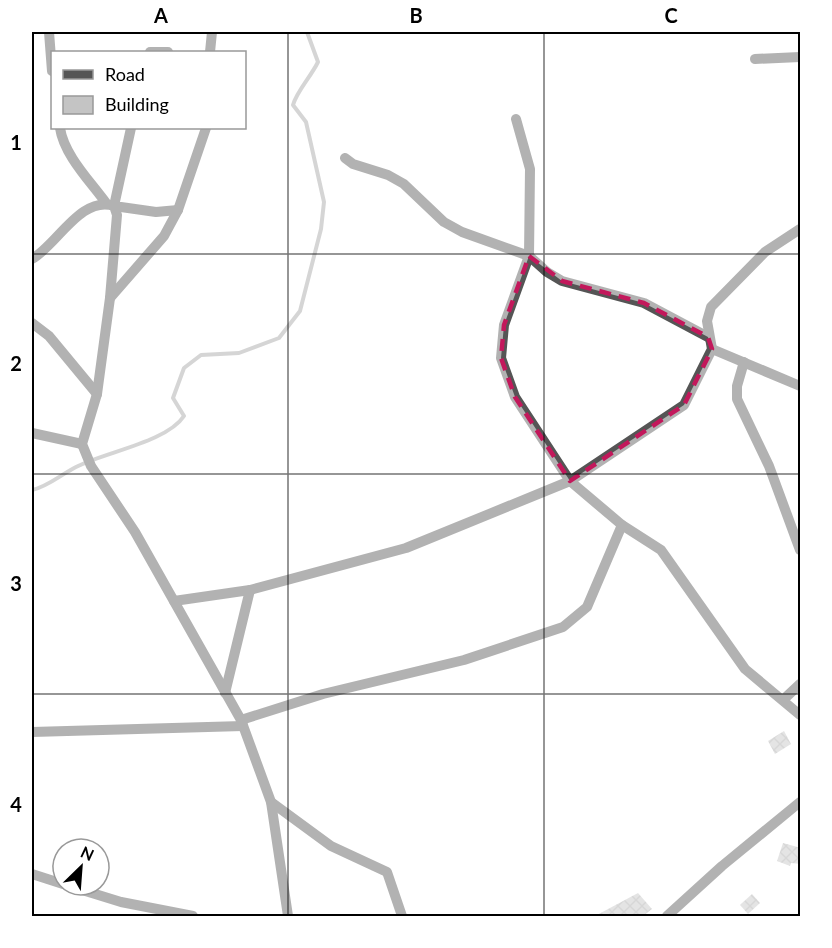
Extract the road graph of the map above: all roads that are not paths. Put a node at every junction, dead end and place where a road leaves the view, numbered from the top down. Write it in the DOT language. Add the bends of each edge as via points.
graph roads {
  1 [pos="49,32"];
  2 [pos="212,32"];
  3 [pos="210,51"];
  4 [pos="801,57"];
  5 [pos="51,58"];
  6 [pos="755,59"];
  7 [pos="516,119"];
  8 [pos="60,129"];
  9 [pos="131,129"];
  10 [pos="206,129"];
  11 [pos="345,158"];
  12 [pos="110,204"];
  13 [pos="178,210"];
  14 [pos="801,229"];
  15 [pos="529,256"];
  16 [pos="32,259"];
  17 [pos="110,298"];
  18 [pos="32,323"];
  19 [pos="708,337"];
  20 [pos="712,349"];
  21 [pos="744,362"];
  22 [pos="801,386"];
  23 [pos="97,394"];
  24 [pos="32,433"];
  25 [pos="84,448"];
  26 [pos="570,481"];
  27 [pos="622,525"];
  28 [pos="801,550"];
  29 [pos="250,590"];
  30 [pos="174,601"];
  31 [pos="801,684"];
  32 [pos="225,693"];
  33 [pos="784,699"];
  34 [pos="801,715"];
  35 [pos="242,723"];
  36 [pos="32,732"];
  37 [pos="271,802"];
  38 [pos="801,802"];
  39 [pos="32,874"];
  40 [pos="51,880"];
  41 [pos="105,897"];
  42 [pos="193,916"];
  43 [pos="288,916"];
  44 [pos="402,916"];
  45 [pos="667,916"];
  1 -- 5 [label="street"];
  2 -- 3 [label="street"];
  4 -- 6 [label="street"];
  7 -- 15 [label="street" via="530,169"];
  8 -- 12 [label="street" via="78,166"];
  9 -- 12 [label="street"];
  10 -- 13 [label="street"];
  11 -- 15 [label="street" via="404,184 444,222 462,232"];
  12 -- 13 [label="street" via="156,212"];
  12 -- 16 [label="street" via="96,205 77,216 48,248"];
  12 -- 17 [label="street" via="117,215"];
  13 -- 17 [label="street" via="164,236"];
  14 -- 19 [label="street" via="765,252 711,307 706,321"];
  15 -- 19 [label="street" via="562,281 644,303"];
  15 -- 26 [label="street" via="504,324 501,358 514,397"];
  17 -- 23 [label="street"];
  18 -- 23 [label="street" via="48,336"];
  19 -- 20 [label="street"];
  20 -- 21 [label="street"];
  20 -- 26 [label="street" via="684,405"];
  21 -- 22 [label="street"];
  21 -- 28 [label="street" via="737,399 769,466"];
  23 -- 25 [label="street"];
  24 -- 25 [label="street"];
  25 -- 30 [label="street" via="91,466"];
  26 -- 27 [label="street"];
  26 -- 29 [label="street" via="406,548"];
  27 -- 33 [label="street" via="661,550 745,669"];
  27 -- 35 [label="street" via="587,607 563,627 464,660 323,694"];
  29 -- 30 [label="street"];
  29 -- 32 [label="street"];
  30 -- 32 [label="street"];
  31 -- 33 [label="street"];
  32 -- 35 [label="street"];
  33 -- 34 [label="street"];
  35 -- 36 [label="street"];
  35 -- 37 [label="street"];
  37 -- 43 [label="street"];
  37 -- 44 [label="street" via="331,846 387,872"];
  38 -- 45 [label="street"];
  39 -- 40 [label="street"];
  41 -- 42 [label="street"];
}
